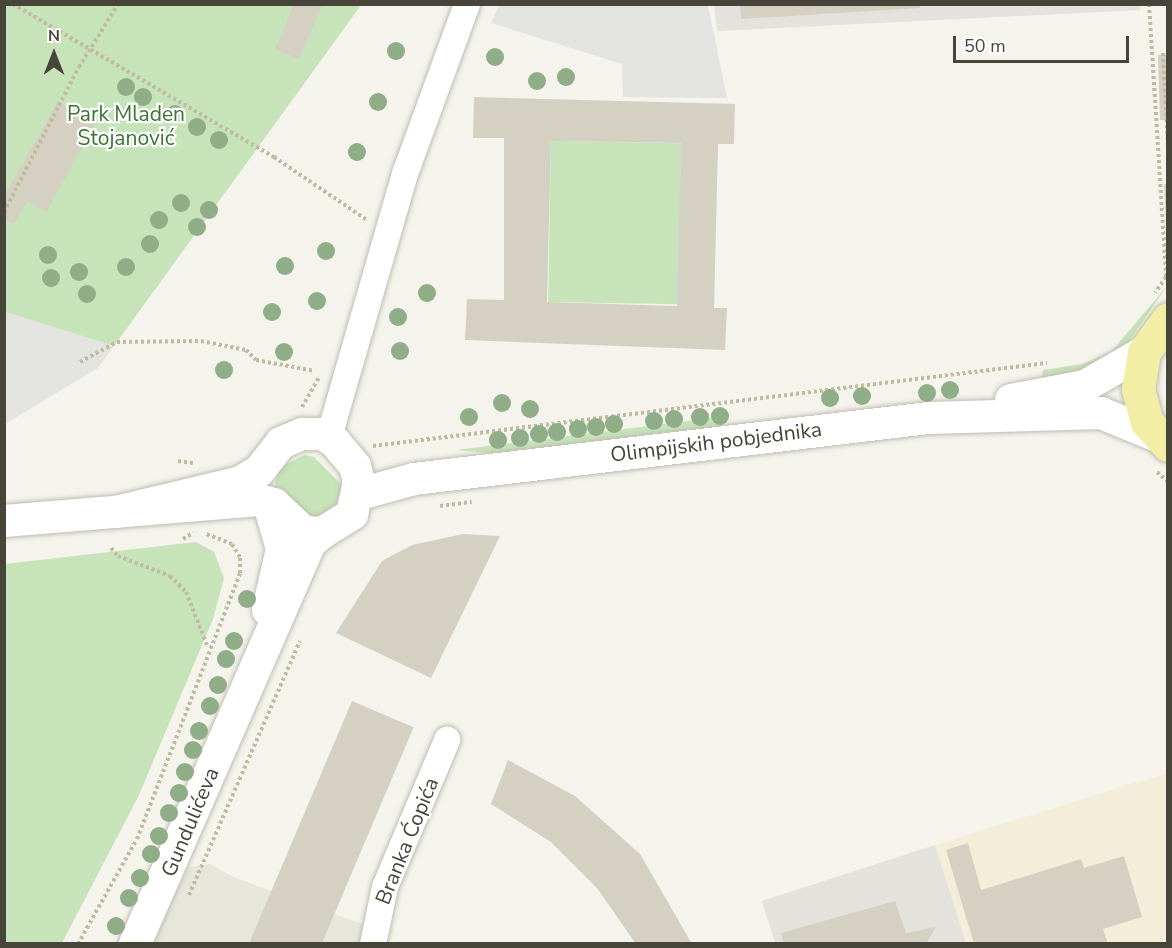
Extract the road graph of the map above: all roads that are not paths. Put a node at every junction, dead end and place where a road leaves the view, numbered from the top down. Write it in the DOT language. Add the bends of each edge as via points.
graph roads {
  1 [pos="450,4"];
  2 [pos="467,4"];
  3 [pos="1159,308"];
  4 [pos="1144,352"];
  5 [pos="929,418"];
  6 [pos="310,439"];
  7 [pos="1161,440"];
  8 [pos="360,473"];
  9 [pos="266,497"];
  10 [pos="4,521"];
  11 [pos="318,539"];
  12 [pos="241,699"];
  13 [pos="447,740"];
  14 [pos="135,944"];
  15 [pos="373,944"];
  1 -- 6 [label="street" via="401,138"];
  2 -- 6 [label="street"];
  3 -- 4 [label="main road"];
  4 -- 5 [label="street, Olimpijskih pobjednika" via="1085,386"];
  4 -- 7 [label="main road" via="1138,389"];
  5 -- 7 [label="street, Olimpijskih pobjednika" via="1101,413"];
  5 -- 8 [label="street, Olimpijskih pobjednika" via="502,467"];
  6 -- 8 [label="street"];
  6 -- 8 [label="street, Olimpijskih pobjednika" via="340,465"];
  6 -- 9 [label="street, Olimpijskih pobjednika" via="281,443"];
  8 -- 11 [label="street" via="350,529"];
  9 -- 10 [label="street" via="226,487 116,512"];
  9 -- 11 [label="street" via="294,538"];
  9 -- 12 [label="street, Gundulićeva" via="274,553"];
  11 -- 12 [label="street, Gundulićeva"];
  12 -- 14 [label="street, Gundulićeva"];
  13 -- 15 [label="street, Branka Ćopića" via="385,887"];
}
